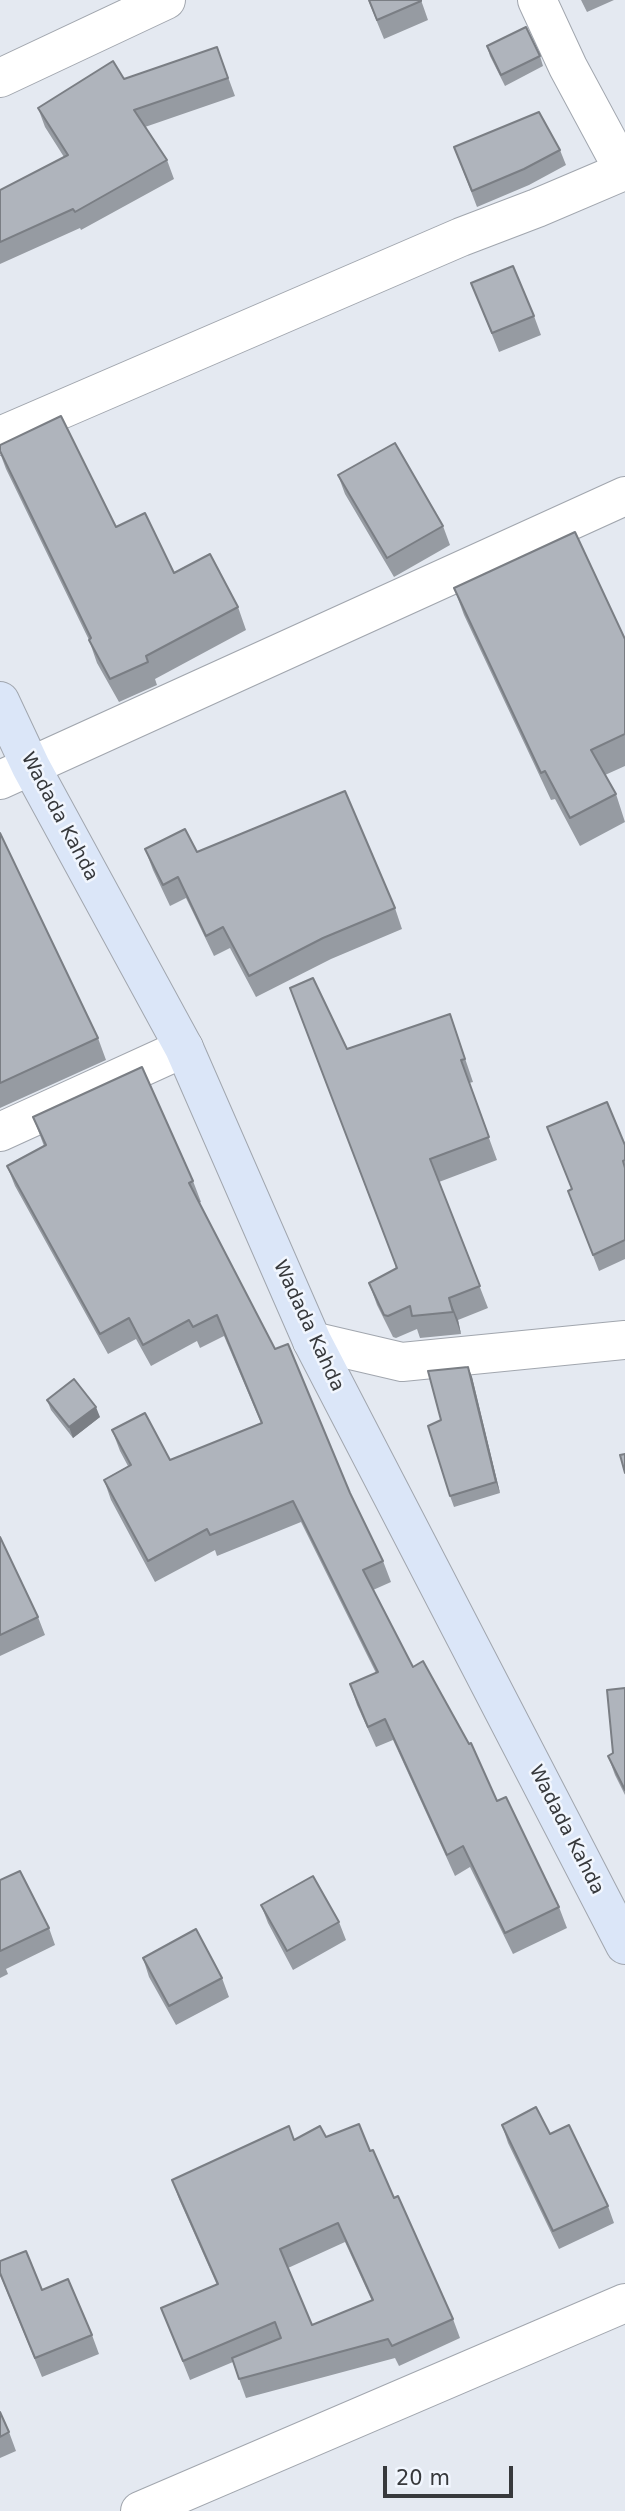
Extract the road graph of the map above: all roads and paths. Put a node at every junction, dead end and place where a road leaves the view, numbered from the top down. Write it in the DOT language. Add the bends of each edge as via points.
graph roads {
  1 [pos="166,0"];
  2 [pos="537,0"];
  3 [pos="0,78"];
  4 [pos="625,171"];
  5 [pos="0,436"];
  6 [pos="625,496"];
  7 [pos="0,701"];
  8 [pos="16,774"];
  9 [pos="184,1048"];
  10 [pos="0,1132"];
  11 [pos="625,1340"];
  12 [pos="312,1341"];
  13 [pos="625,1945"];
  14 [pos="625,2303"];
  15 [pos="140,2511"];
  1 -- 3 [label="street"];
  2 -- 4 [label="street"];
  4 -- 5 [label="street"];
  6 -- 8 [label="street"];
  7 -- 8 [label="main road, Wadada Kahda"];
  8 -- 9 [label="main road, Wadada Kahda"];
  9 -- 10 [label="street"];
  9 -- 12 [label="main road, Wadada Kahda"];
  11 -- 12 [label="street" via="401,1362"];
  12 -- 13 [label="main road, Wadada Kahda"];
  14 -- 15 [label="street"];
}
